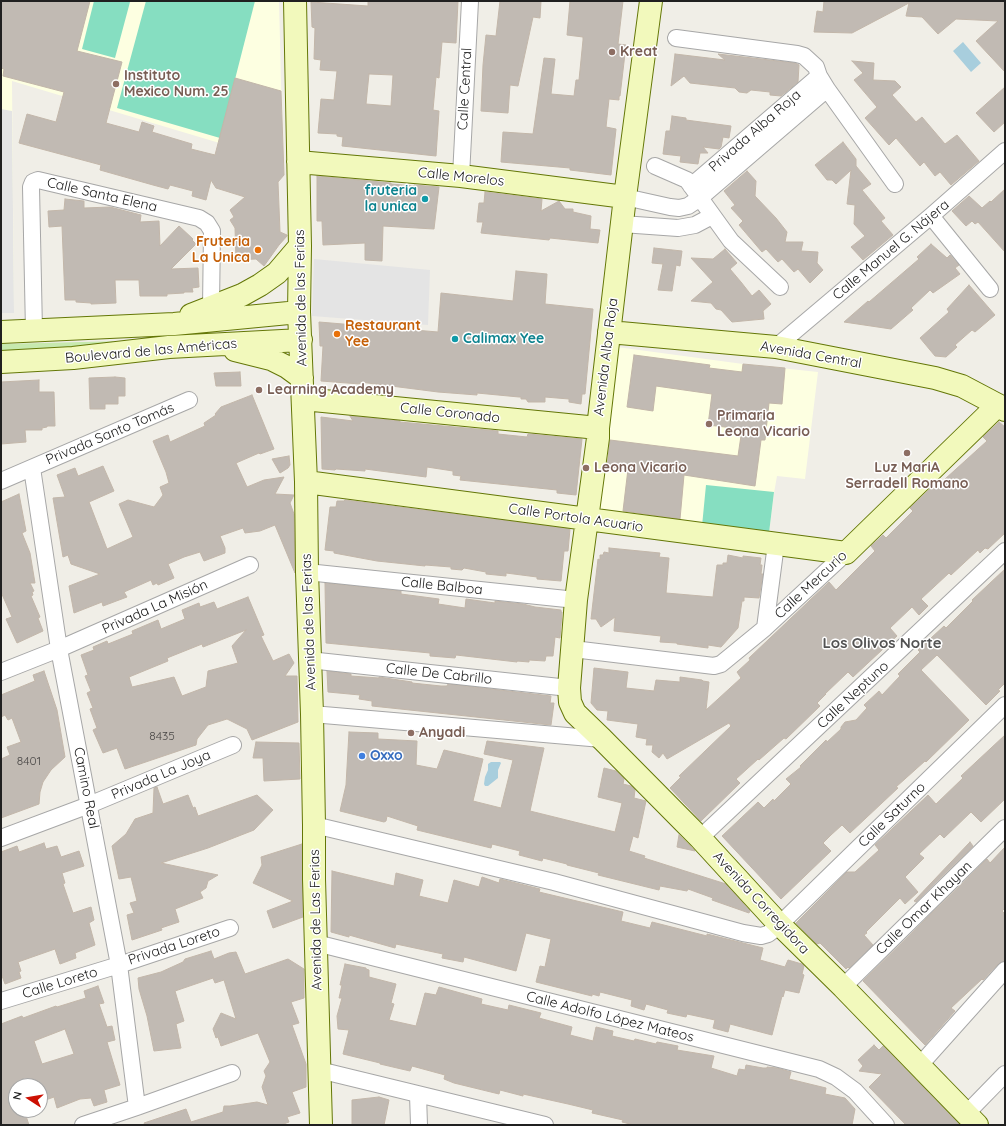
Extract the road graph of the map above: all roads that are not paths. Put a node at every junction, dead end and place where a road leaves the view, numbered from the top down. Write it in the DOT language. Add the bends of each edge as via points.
graph roads {
  1 [pos="295,1"];
  2 [pos="470,1"];
  3 [pos="651,1"];
  4 [pos="676,38"];
  5 [pos="819,76"];
  6 [pos="827,89"];
  7 [pos="1005,151"];
  8 [pos="298,162"];
  9 [pos="655,166"];
  10 [pos="461,176"];
  11 [pos="895,184"];
  12 [pos="695,192"];
  13 [pos="625,196"];
  14 [pos="712,216"];
  15 [pos="931,216"];
  16 [pos="622,224"];
  17 [pos="300,246"];
  18 [pos="780,287"];
  19 [pos="990,289"];
  20 [pos="211,307"];
  21 [pos="299,312"];
  22 [pos="174,324"];
  23 [pos="34,331"];
  24 [pos="1,332"];
  25 [pos="609,332"];
  26 [pos="301,340"];
  27 [pos="212,345"];
  28 [pos="776,347"];
  29 [pos="1,362"];
  30 [pos="302,388"];
  31 [pos="189,400"];
  32 [pos="1003,405"];
  33 [pos="598,428"];
  34 [pos="32,468"];
  35 [pos="1,481"];
  36 [pos="306,482"];
  37 [pos="587,519"];
  38 [pos="776,544"];
  39 [pos="1005,551"];
  40 [pos="846,553"];
  41 [pos="250,565"];
  42 [pos="307,572"];
  43 [pos="576,600"];
  44 [pos="765,628"];
  45 [pos="59,648"];
  46 [pos="573,649"];
  47 [pos="309,660"];
  48 [pos="1,672"];
  49 [pos="570,688"];
  50 [pos="1005,705"];
  51 [pos="576,713"];
  52 [pos="312,714"];
  53 [pos="602,739"];
  54 [pos="232,745"];
  55 [pos="89,806"];
  56 [pos="314,825"];
  57 [pos="1005,828"];
  58 [pos="1,838"];
  59 [pos="700,838"];
  60 [pos="780,925"];
  61 [pos="230,928"];
  62 [pos="316,943"];
  63 [pos="119,965"];
  64 [pos="1005,970"];
  65 [pos="843,987"];
  66 [pos="1,1001"];
  67 [pos="919,1066"];
  68 [pos="319,1070"];
  69 [pos="232,1073"];
  70 [pos="1005,1074"];
  71 [pos="418,1095"];
  72 [pos="137,1107"];
  73 [pos="972,1119"];
  74 [pos="504,1120"];
  75 [pos="83,1125"];
  76 [pos="321,1125"];
  77 [pos="419,1125"];
  78 [pos="545,1125"];
  79 [pos="886,1125"];
  1 -- 8 [label="main road, Avenida de las Ferias"];
  2 -- 10 [label="street, Calle Central"];
  3 -- 13 [label="main road, Avenida Alba Roja"];
  4 -- 5 [label="street" via="797,54 804,56 816,67"];
  5 -- 6 [label="street"];
  5 -- 12 [label="street, Privada Alba Roja"];
  6 -- 11 [label="street"];
  6 -- 12 [label="street, Privada Alba Roja"];
  7 -- 15 [label="street, Calle Manuel G. Nájera"];
  8 -- 10 [label="main road, Calle Morelos"];
  8 -- 17 [label="main road, Avenida de las Ferias"];
  9 -- 12 [label="street" via="687,180"];
  10 -- 13 [label="main road, Calle Morelos"];
  12 -- 13 [label="street" via="688,206 679,208"];
  12 -- 14 [label="street"];
  13 -- 16 [label="main road, Avenida Alba Roja"];
  14 -- 16 [label="street" via="695,225 678,228"];
  14 -- 18 [label="street" via="731,241"];
  15 -- 19 [label="street"];
  15 -- 28 [label="street, Calle Manuel G. Nájera"];
  16 -- 25 [label="main road, Avenida Alba Roja"];
  17 -- 20 [label="main road" via="277,273 260,285"];
  17 -- 21 [label="main road, Avenida de las Ferias"];
  20 -- 22 [label="main road"];
  20 -- 23 [label="street, Calle Santa Elena" via="212,231 208,223 199,218 38,180 33,182 31,187"];
  21 -- 22 [label="main road, Boulevard de las Américas"];
  21 -- 26 [label="main road, Avenida de las Ferias"];
  22 -- 23 [label="main road, Boulevard de las Américas"];
  23 -- 24 [label="main road, Boulevard de las Américas"];
  25 -- 28 [label="main road, Avenida Central"];
  25 -- 33 [label="main road, Avenida Alba Roja"];
  26 -- 27 [label="main road, Boulevard de las Américas"];
  26 -- 30 [label="main road, Avenida de las Ferias"];
  27 -- 29 [label="main road, Boulevard de las Américas"];
  27 -- 30 [label="main road" via="271,359 287,367"];
  28 -- 32 [label="main road, Avenida Central" via="936,378 962,386"];
  30 -- 33 [label="main road, Calle Coronado"];
  30 -- 36 [label="main road, Avenida de las Ferias"];
  31 -- 34 [label="street, Privada Santo Tomás"];
  32 -- 40 [label="main road, Calle Mercurio"];
  33 -- 37 [label="main road, Avenida Alba Roja"];
  34 -- 35 [label="street, Privada Santo Tomás"];
  34 -- 45 [label="street, Camino Real"];
  36 -- 37 [label="main road, Calle Portola Acuario"];
  36 -- 42 [label="main road, Avenida de las Ferias"];
  37 -- 38 [label="main road, Calle Portola Acuario"];
  37 -- 43 [label="main road, Avenida Alba Roja"];
  38 -- 40 [label="main road, Calle Portola Acuario"];
  38 -- 44 [label="street"];
  39 -- 59 [label="street, Calle Neptuno"];
  40 -- 44 [label="street, Calle Mercurio"];
  41 -- 45 [label="street, Privada La Misión"];
  42 -- 43 [label="street, Calle Balboa"];
  42 -- 47 [label="main road, Avenida de las Ferias"];
  43 -- 46 [label="main road, Avenida Alba Roja"];
  44 -- 46 [label="street, Calle Mercurio" via="721,664 714,666"];
  45 -- 48 [label="street, Privada La Misión"];
  45 -- 55 [label="street, Camino Real"];
  46 -- 49 [label="main road, Avenida Alba Roja"];
  47 -- 49 [label="street, Calle De Cabrillo"];
  47 -- 52 [label="main road, Avenida de las Ferias"];
  49 -- 51 [label="main road, Avenida Alba Roja" via="570,702"];
  50 -- 60 [label="street, Calle Saturno"];
  51 -- 53 [label="main road, Avenida Corregidora"];
  52 -- 53 [label="street"];
  52 -- 56 [label="main road, Avenida de Las Ferias"];
  53 -- 59 [label="main road, Avenida Corregidora"];
  54 -- 55 [label="street, Privada La Joya"];
  55 -- 58 [label="street, Privada La Joya"];
  55 -- 63 [label="street, Camino Real"];
  56 -- 60 [label="street" via="554,882 752,935 768,934"];
  56 -- 62 [label="main road, Avenida de Las Ferias"];
  57 -- 65 [label="street, Calle Omar Khayan"];
  59 -- 60 [label="main road, Avenida Corregidora"];
  60 -- 65 [label="main road, Avenida Corregidora"];
  61 -- 63 [label="street, Privada Loreto"];
  62 -- 68 [label="main road, Avenida de Las Ferias"];
  62 -- 79 [label="street, Calle Adolfo López Mateos" via="820,1069 855,1091"];
  63 -- 66 [label="street, Calle Loreto"];
  63 -- 72 [label="street, Camino Real"];
  64 -- 67 [label="street"];
  65 -- 67 [label="main road, Avenida Corregidora"];
  67 -- 73 [label="main road, Avenida Corregidora"];
  68 -- 71 [label="street"];
  68 -- 76 [label="main road, Avenida de Las Ferias"];
  69 -- 72 [label="street"];
  70 -- 73 [label="street"];
  71 -- 74 [label="street"];
  71 -- 77 [label="street"];
  72 -- 75 [label="street"];
  74 -- 78 [label="street"];
}
